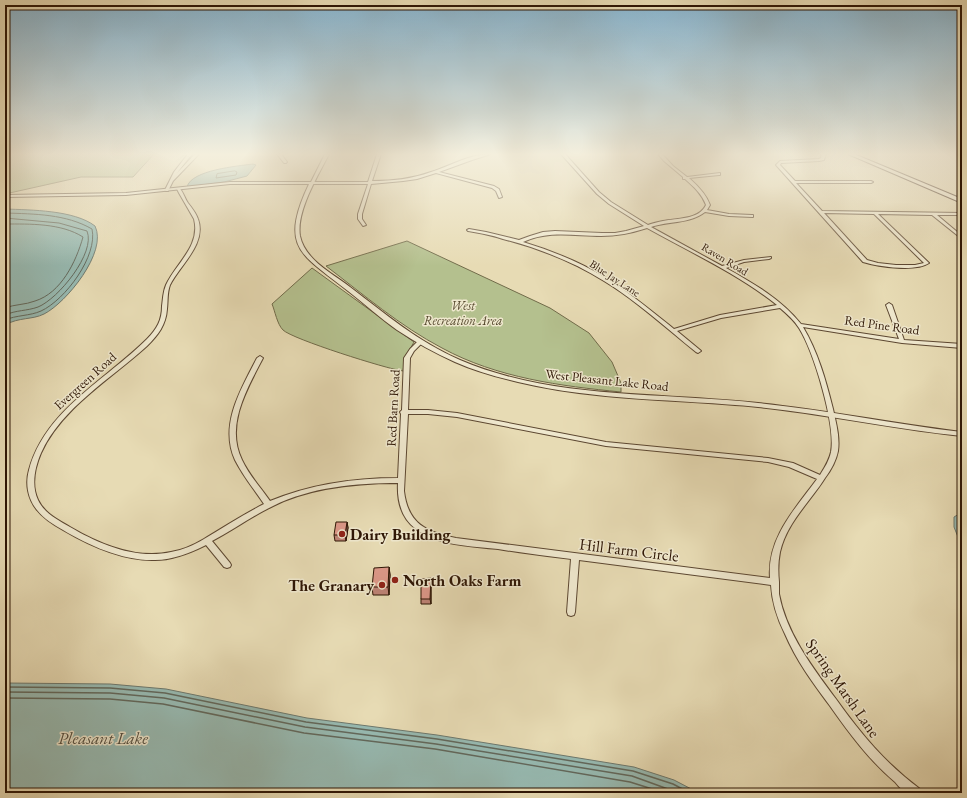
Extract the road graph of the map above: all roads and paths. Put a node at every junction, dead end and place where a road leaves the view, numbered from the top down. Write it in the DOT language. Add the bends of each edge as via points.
graph roads {
  1 [pos="150,191"];
  2 [pos="180,191"];
  3 [pos="309,191"];
  4 [pos="367,191"];
  5 [pos="498,191"];
  6 [pos="598,191"];
  7 [pos="700,191"];
  8 [pos="804,191"];
  9 [pos="938,191"];
  10 [pos="5,196"];
  11 [pos="500,197"];
  12 [pos="962,202"];
  13 [pos="705,210"];
  14 [pos="823,212"];
  15 [pos="875,213"];
  16 [pos="932,213"];
  17 [pos="961,214"];
  18 [pos="752,216"];
  19 [pos="364,225"];
  20 [pos="649,226"];
  21 [pos="469,230"];
  22 [pos="962,238"];
  23 [pos="519,242"];
  24 [pos="770,258"];
  25 [pos="723,267"];
  26 [pos="889,305"];
  27 [pos="780,306"];
  28 [pos="799,325"];
  29 [pos="673,331"];
  30 [pos="902,341"];
  31 [pos="420,342"];
  32 [pos="962,346"];
  33 [pos="698,351"];
  34 [pos="260,358"];
  35 [pos="404,412"];
  36 [pos="831,416"];
  37 [pos="962,434"];
  38 [pos="822,478"];
  39 [pos="402,480"];
  40 [pos="269,505"];
  41 [pos="207,540"];
  42 [pos="575,557"];
  43 [pos="227,565"];
  44 [pos="774,582"];
  45 [pos="571,612"];
  46 [pos="916,793"];
  1 -- 10 [label="street"];
  2 -- 41 [label="street, Evergreen Road" via="197,222 196,236 192,250 167,287 164,321 144,345 70,408 52,429 38,452 30,492 34,500 58,524 107,548 157,558 178,554"];
  3 -- 31 [label="street, West Pleasant Lake Road" via="300,210 297,228 299,241 306,253 388,320"];
  4 -- 19 [label="street" via="360,214"];
  5 -- 11 [label="street"];
  6 -- 20 [label="street, Raven Road" via="604,198"];
  7 -- 13 [label="street" via="708,205"];
  8 -- 14 [label="street"];
  9 -- 12 [label="main road"];
  13 -- 18 [label="street"];
  13 -- 20 [label="street" via="689,218"];
  14 -- 15 [label="street"];
  14 -- 15 [label="street" via="871,264 920,266 927,263"];
  15 -- 16 [label="street"];
  16 -- 17 [label="street"];
  16 -- 22 [label="street"];
  20 -- 23 [label="street" via="614,234 547,232"];
  20 -- 25 [label="street, Raven Road"];
  21 -- 23 [label="street, Blue Jay Lane"];
  23 -- 29 [label="street, Blue Jay Lane" via="573,263 598,276"];
  24 -- 25 [label="street"];
  25 -- 27 [label="street, Raven Road"];
  26 -- 30 [label="street"];
  27 -- 28 [label="street, Raven Road"];
  27 -- 29 [label="street" via="731,314"];
  28 -- 30 [label="street, Red Pine Road"];
  28 -- 36 [label="street, Raven Road" via="810,343"];
  29 -- 33 [label="street, Blue Jay Lane"];
  30 -- 32 [label="street, Red Pine Road"];
  31 -- 35 [label="street, Red Barn Road" via="407,358"];
  31 -- 36 [label="street, West Pleasant Lake Road" via="484,370 548,387 596,394 756,405"];
  34 -- 40 [label="street" via="239,401 233,425 233,445 242,466"];
  35 -- 38 [label="street" via="457,415 606,444 768,460 791,465"];
  35 -- 39 [label="street, Red Barn Road"];
  36 -- 37 [label="street, West Pleasant Lake Road"];
  36 -- 38 [label="street" via="835,451"];
  38 -- 44 [label="street" via="784,529 776,554"];
  39 -- 40 [label="street, Evergreen Road" via="347,482 298,494"];
  39 -- 42 [label="street, Hill Farm Circle" via="403,509 414,524 432,535 456,541"];
  40 -- 41 [label="street, Evergreen Road"];
  41 -- 43 [label="street"];
  42 -- 44 [label="street, Hill Farm Circle"];
  42 -- 45 [label="street"];
  44 -- 46 [label="street, Spring Marsh Lane" via="784,622 811,673 868,750 888,771"];
}
